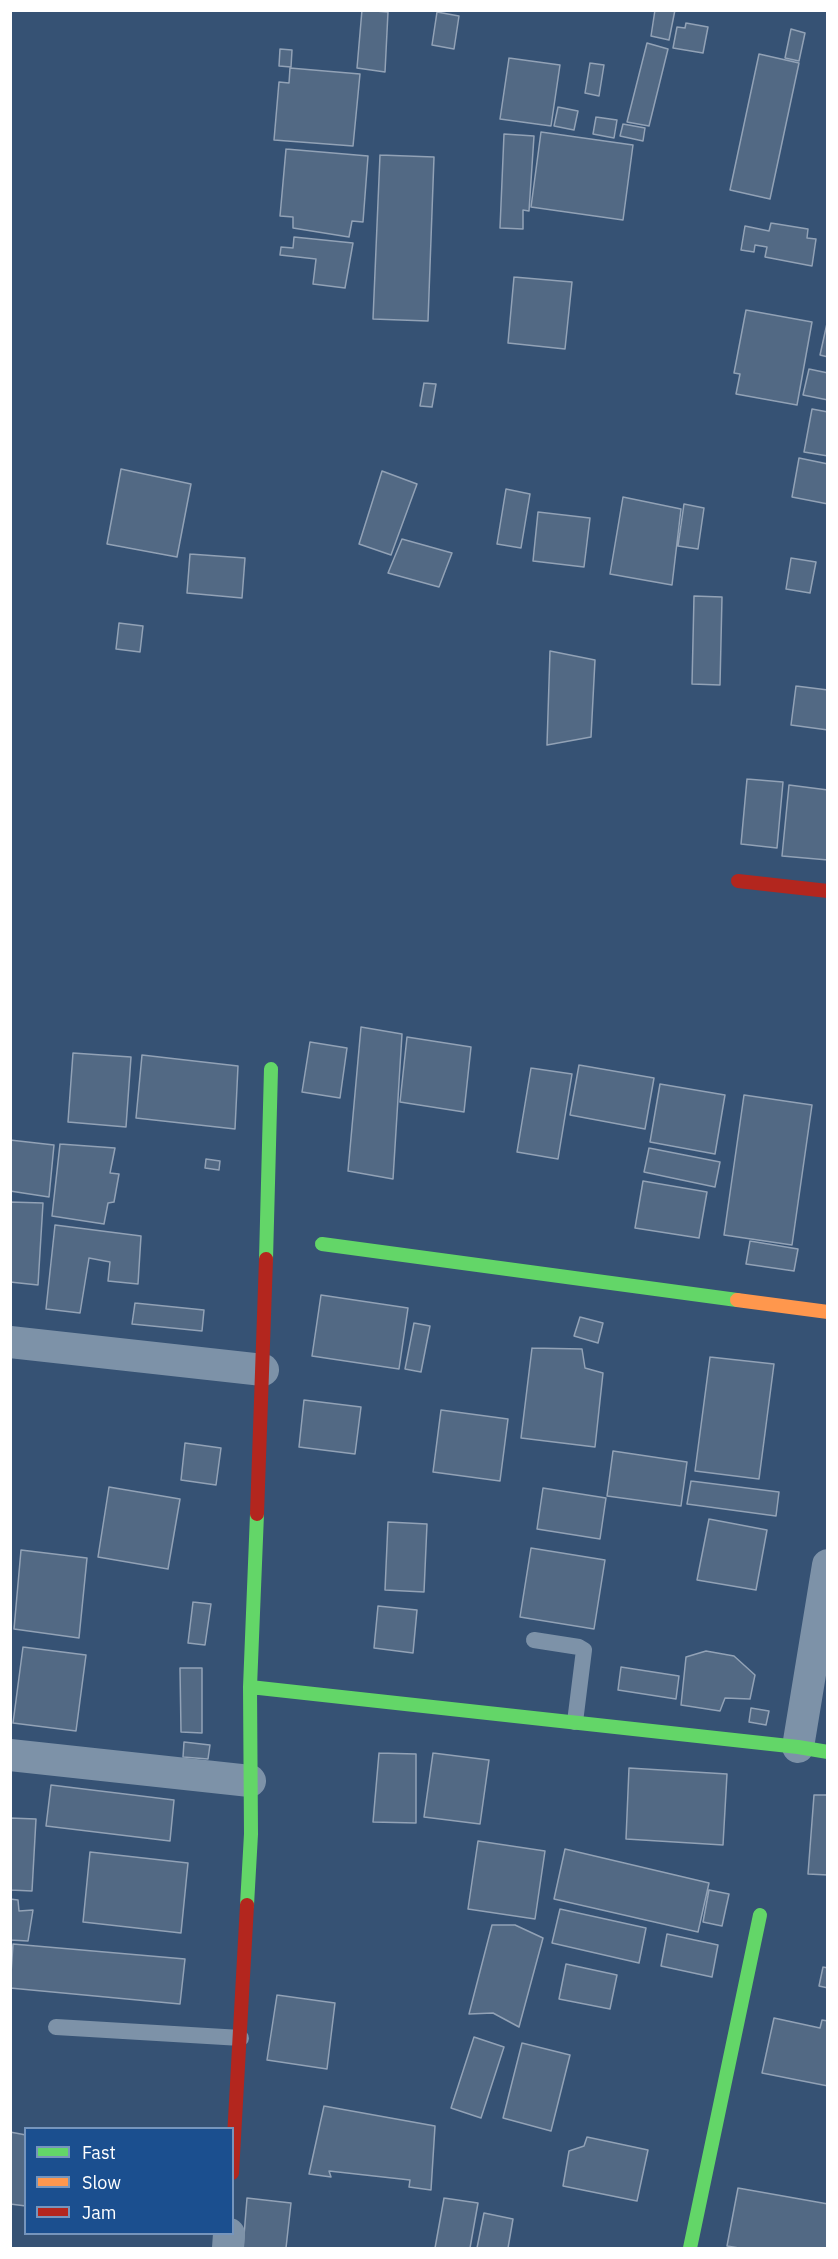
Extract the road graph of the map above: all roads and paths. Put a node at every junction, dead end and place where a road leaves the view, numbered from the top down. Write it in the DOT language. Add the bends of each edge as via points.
graph roads {
  1 [pos="738,881"];
  2 [pos="828,891"];
  3 [pos="271,1069"];
  4 [pos="322,1244"];
  5 [pos="828,1312"];
  6 [pos="10,1342"];
  7 [pos="263,1370"];
  8 [pos="828,1565"];
  9 [pos="534,1640"];
  10 [pos="250,1687"];
  11 [pos="575,1722"];
  12 [pos="813,1749"];
  13 [pos="10,1755"];
  14 [pos="250,1781"];
  15 [pos="760,1915"];
  16 [pos="56,2027"];
  17 [pos="241,2038"];
  18 [pos="234,2143"];
  19 [pos="690,2248"];
  1 -- 2 [label="street"];
  3 -- 7 [label="street"];
  4 -- 5 [label="street"];
  6 -- 7 [label="street"];
  7 -- 10 [label="street"];
  8 -- 12 [label="street"];
  9 -- 11 [label="lane" via="584,1650"];
  10 -- 11 [label="street"];
  10 -- 14 [label="street"];
  11 -- 12 [label="street"];
  13 -- 14 [label="street"];
  14 -- 17 [label="street"];
  15 -- 19 [label="street"];
  16 -- 17 [label="lane"];
  17 -- 18 [label="street"];
}
